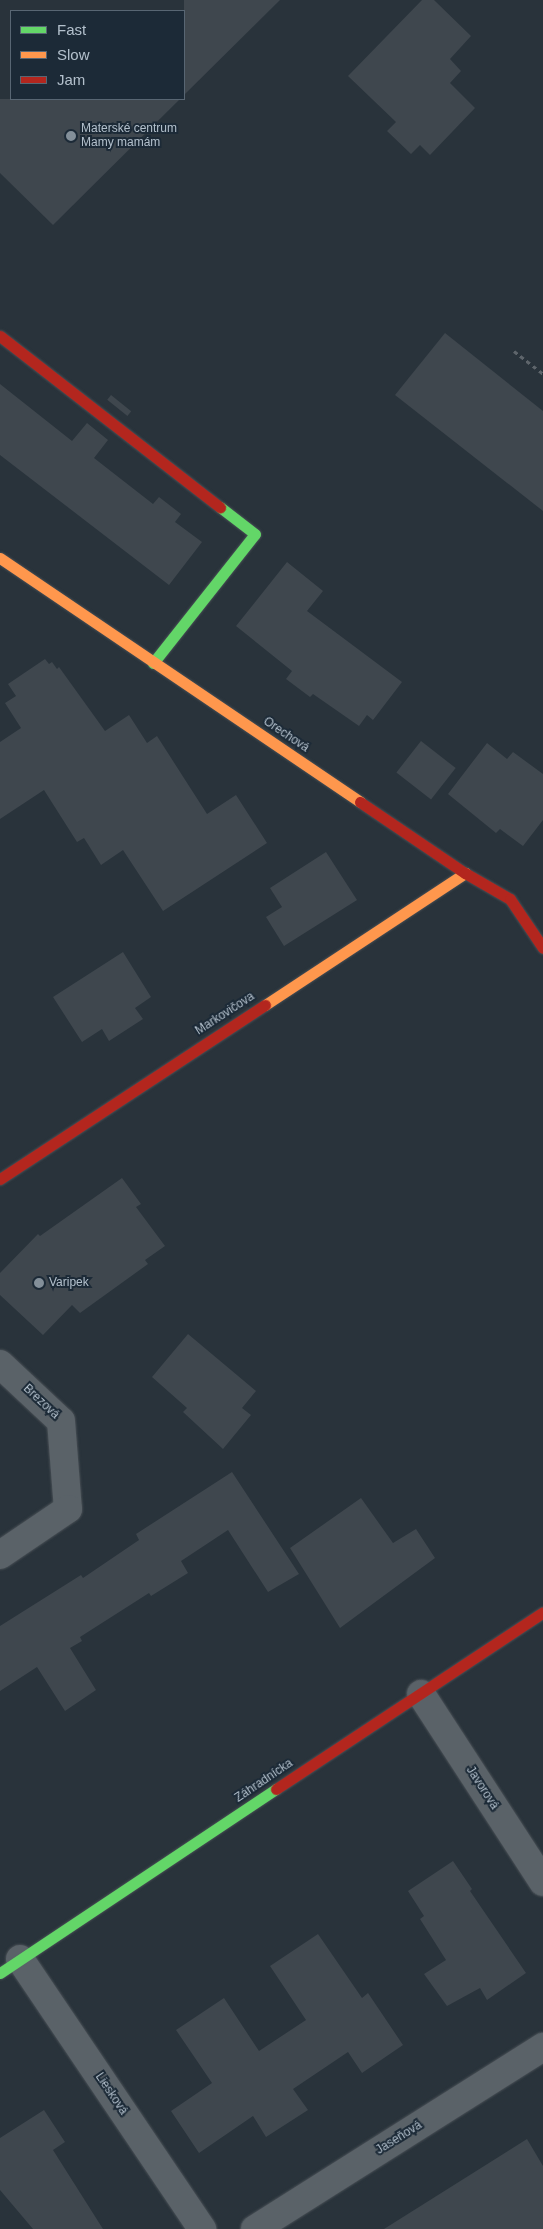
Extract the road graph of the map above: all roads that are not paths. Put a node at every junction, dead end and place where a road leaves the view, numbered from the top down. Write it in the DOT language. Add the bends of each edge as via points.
graph roads {
  1 [pos="0,336"];
  2 [pos="0,558"];
  3 [pos="153,662"];
  4 [pos="465,873"];
  5 [pos="543,948"];
  6 [pos="0,1179"];
  7 [pos="0,1364"];
  8 [pos="0,1555"];
  9 [pos="543,1612"];
  10 [pos="421,1694"];
  11 [pos="543,1882"];
  12 [pos="10,1966"];
  13 [pos="543,2047"];
  14 [pos="202,2229"];
  15 [pos="255,2229"];
  1 -- 3 [label="street" via="255,534"];
  2 -- 3 [label="street, Orechová"];
  3 -- 4 [label="street, Orechová"];
  4 -- 5 [label="street, Orechová" via="510,899"];
  4 -- 6 [label="street, Markovičova"];
  7 -- 8 [label="street, Brezová" via="61,1421 68,1509"];
  9 -- 10 [label="street, Záhradnícka"];
  10 -- 11 [label="street, Javorová"];
  10 -- 12 [label="street, Záhradnícka"];
  12 -- 14 [label="street, Liesková"];
  13 -- 15 [label="street, Jaseňová"];
}
